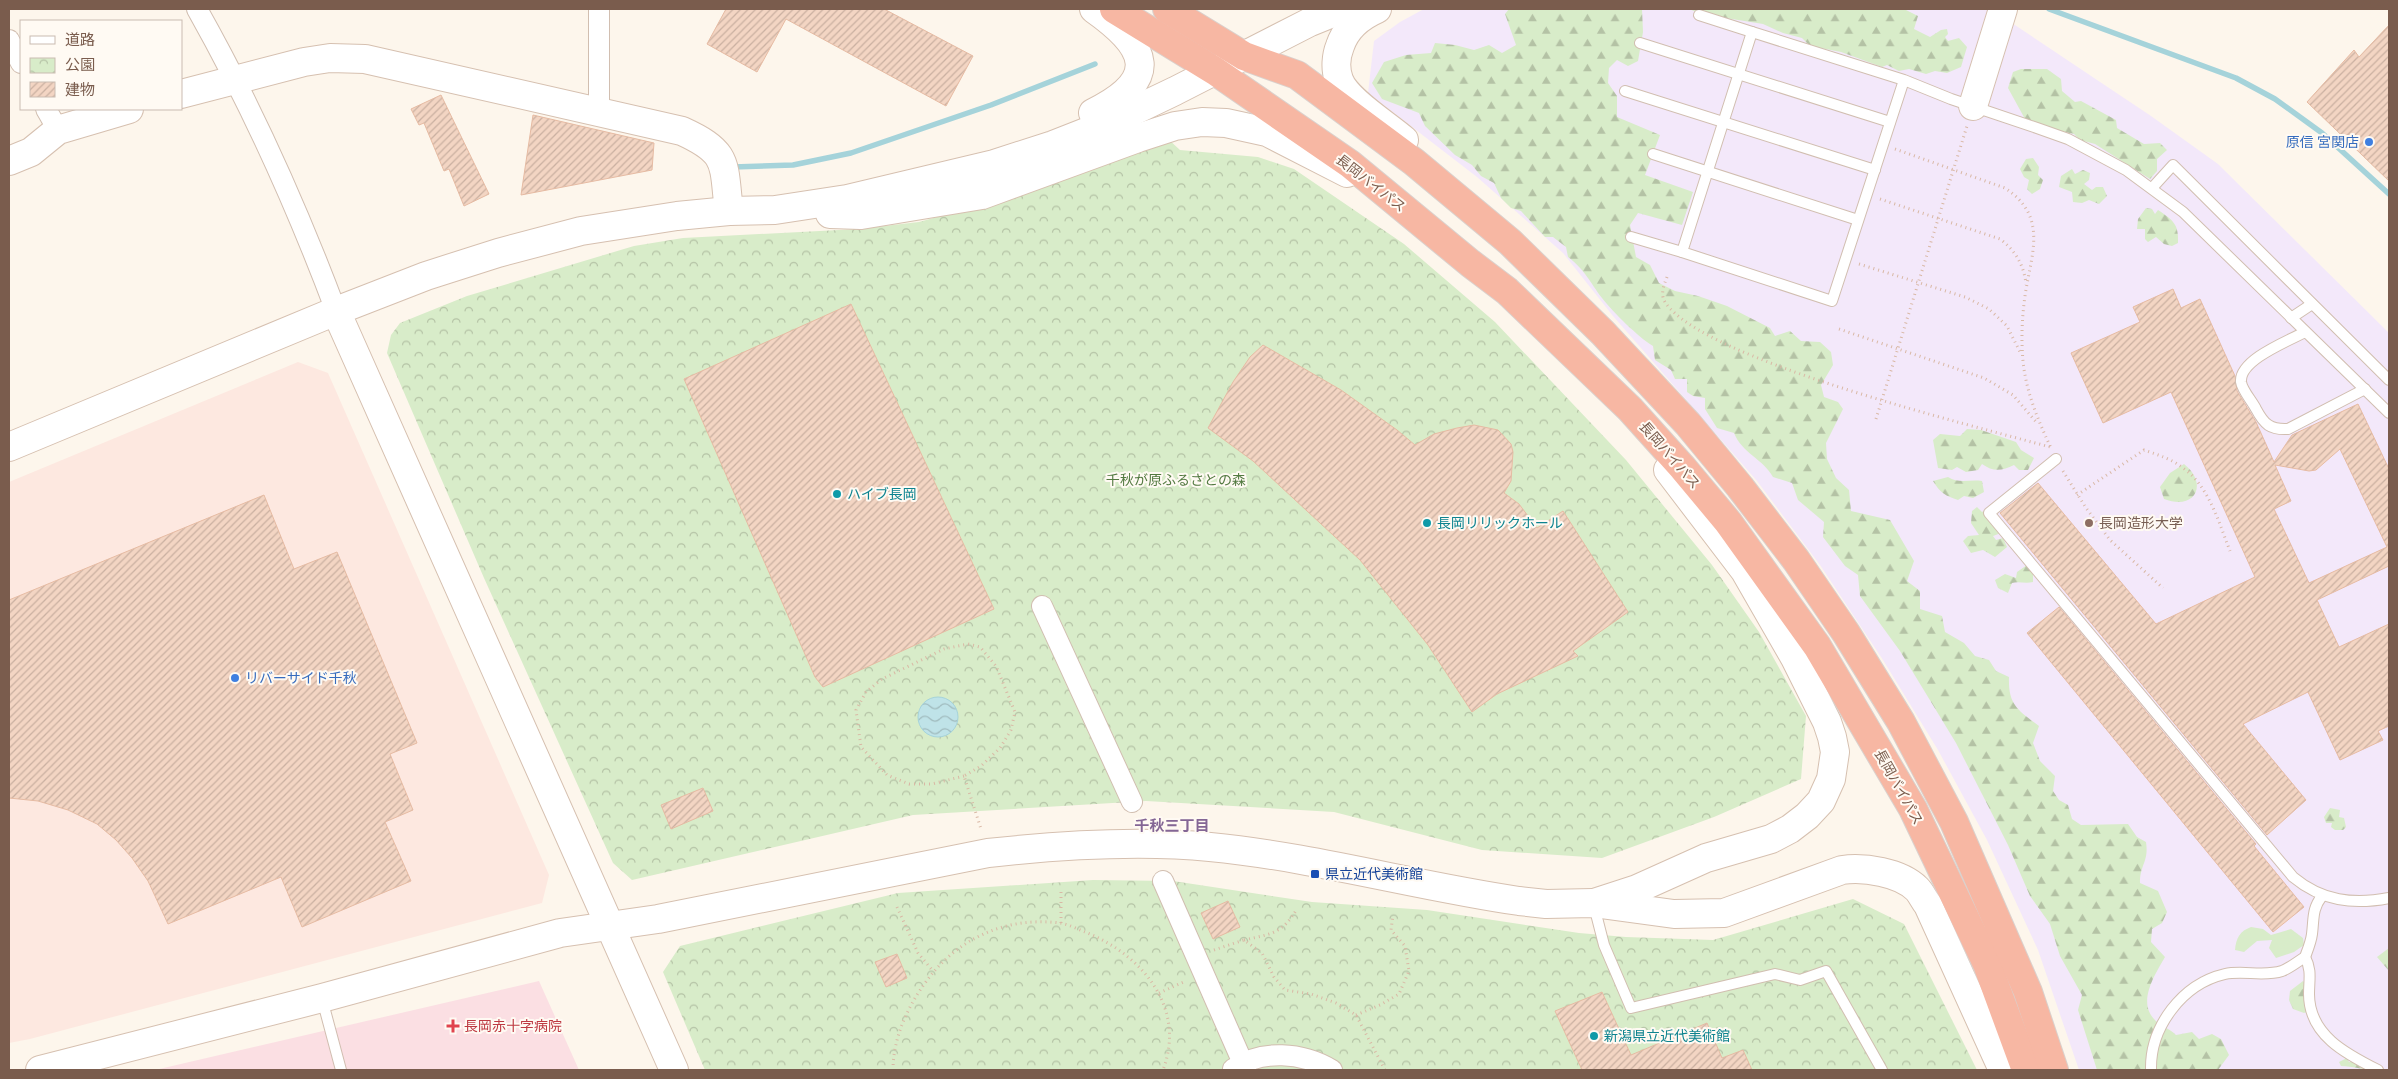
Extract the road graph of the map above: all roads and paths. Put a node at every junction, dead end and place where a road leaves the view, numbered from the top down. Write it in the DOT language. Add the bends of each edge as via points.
graph roads {
  1 [pos="197,9"];
  2 [pos="599,9"];
  3 [pos="1094,9"];
  4 [pos="1114,9"];
  5 [pos="1166,9"];
  6 [pos="1342,9"];
  7 [pos="1378,9"];
  8 [pos="2003,9"];
  9 [pos="1699,15"];
  10 [pos="1752,32"];
  11 [pos="9,40"];
  12 [pos="1640,43"];
  13 [pos="1244,56"];
  14 [pos="20,61"];
  15 [pos="1215,71"];
  16 [pos="1738,74"];
  17 [pos="237,80"];
  18 [pos="1904,80"];
  19 [pos="1625,91"];
  20 [pos="182,94"];
  21 [pos="1973,106"];
  22 [pos="121,110"];
  23 [pos="599,110"];
  24 [pos="52,119"];
  25 [pos="1890,122"];
  26 [pos="1722,123"];
  27 [pos="1894,149"];
  28 [pos="1653,154"];
  29 [pos="9,161"];
  30 [pos="1954,169"];
  31 [pos="1874,170"];
  32 [pos="1707,171"];
  33 [pos="2153,187"];
  34 [pos="847,199"];
  35 [pos="1879,199"];
  36 [pos="1398,203"];
  37 [pos="775,210"];
  38 [pos="729,211"];
  39 [pos="1939,218"];
  40 [pos="1858,220"];
  41 [pos="1631,237"];
  42 [pos="1510,242"];
  43 [pos="1682,252"];
  44 [pos="1859,264"];
  45 [pos="1667,277"];
  46 [pos="1918,283"];
  47 [pos="2027,287"];
  48 [pos="2312,304"];
  49 [pos="336,311"];
  50 [pos="2291,318"];
  51 [pos="1839,330"];
  52 [pos="2305,332"];
  53 [pos="1897,348"];
  54 [pos="2023,360"];
  55 [pos="2389,380"];
  56 [pos="2365,389"];
  57 [pos="1882,399"];
  58 [pos="1630,409"];
  59 [pos="2389,413"];
  60 [pos="1876,419"];
  61 [pos="2042,430"];
  62 [pos="9,447"];
  63 [pos="2050,448"];
  64 [pos="2056,459"];
  65 [pos="2077,495"];
  66 [pos="2230,551"];
  67 [pos="2163,588"];
  68 [pos="1042,606"];
  69 [pos="964,776"];
  70 [pos="1132,802"];
  71 [pos="981,829"];
  72 [pos="1163,881"];
  73 [pos="1061,889"];
  74 [pos="2322,896"];
  75 [pos="2389,898"];
  76 [pos="1593,903"];
  77 [pos="897,907"];
  78 [pos="1297,909"];
  79 [pos="1393,915"];
  80 [pos="1061,923"];
  81 [pos="609,926"];
  82 [pos="1244,940"];
  83 [pos="2305,957"];
  84 [pos="1200,964"];
  85 [pos="933,971"];
  86 [pos="1159,993"];
  87 [pos="322,998"];
  88 [pos="1356,1015"];
  89 [pos="1240,1068"];
  90 [pos="40,1070"];
  91 [pos="341,1070"];
  92 [pos="674,1070"];
  93 [pos="893,1070"];
  94 [pos="1162,1070"];
  95 [pos="1332,1070"];
  96 [pos="1385,1070"];
  97 [pos="1882,1070"];
  98 [pos="2003,1070"];
  99 [pos="2026,1070"];
  100 [pos="2054,1070"];
  101 [pos="2151,1070"];
  102 [pos="2378,1070"];
  1 -- 17 [label="street"];
  2 -- 23 [label="street"];
  3 -- 34 [label="street" via="1123,33 1135,48 1140,64 1138,80 1127,92 1090,114 1020,140 902,174"];
  4 -- 15 [label="highway, 長岡バイパス"];
  5 -- 13 [label="highway"];
  6 -- 13 [label="street"];
  7 -- 42 [label="street" via="1354,24 1345,34 1337,54 1339,81 1350,96 1481,202"];
  8 -- 21 [label="street"];
  9 -- 10 [label="lane"];
  10 -- 16 [label="lane"];
  10 -- 18 [label="lane"];
  11 -- 14 [label="street"];
  12 -- 16 [label="lane"];
  13 -- 15 [label="street"];
  13 -- 42 [label="highway" via="1298,75 1414,162"];
  15 -- 34 [label="street" via="1104,125 1053,145 994,164"];
  15 -- 36 [label="highway, 長岡バイパス" via="1350,164"];
  16 -- 25 [label="lane"];
  16 -- 26 [label="lane"];
  17 -- 20 [label="street"];
  17 -- 23 [label="street" via="304,62 330,58 365,59"];
  17 -- 49 [label="street"];
  18 -- 21 [label="lane"];
  18 -- 25 [label="lane"];
  19 -- 26 [label="lane"];
  21 -- 30 [label="path"];
  21 -- 33 [label="lane" via="2068,140"];
  22 -- 24 [label="street"];
  23 -- 38 [label="street" via="682,130 716,150 724,165"];
  24 -- 29 [label="street" via="31,152"];
  25 -- 31 [label="lane"];
  26 -- 31 [label="lane"];
  26 -- 32 [label="lane"];
  27 -- 30 [label="path"];
  28 -- 32 [label="lane"];
  30 -- 39 [label="path"];
  30 -- 47 [label="path" via="2005,188 2023,204 2035,236"];
  31 -- 40 [label="lane"];
  32 -- 40 [label="lane"];
  32 -- 43 [label="lane"];
  33 -- 48 [label="lane" via="2173,165"];
  33 -- 50 [label="lane" via="2183,212"];
  34 -- 37 [label="street"];
  35 -- 39 [label="path"];
  36 -- 37 [label="street" via="1267,132 1226,123 1202,122 1175,126 1138,138 982,195 861,215"];
  36 -- 58 [label="highway, 長岡バイパス" via="1507,290"];
  37 -- 38 [label="street"];
  38 -- 49 [label="street" via="581,231 462,263"];
  39 -- 46 [label="path"];
  39 -- 47 [label="path" via="1991,235 2008,245 2024,270"];
  40 -- 43 [label="lane" via="1832,301"];
  41 -- 43 [label="lane"];
  42 -- 100 [label="highway" via="1603,333 1688,424 1768,524 1846,633 1901,722 1954,822 2028,992"];
  44 -- 46 [label="path"];
  45 -- 57 [label="path" via="1664,300 1672,310 1685,322 1720,342"];
  46 -- 53 [label="path"];
  46 -- 54 [label="path" via="1978,303 1999,316 2014,336"];
  47 -- 54 [label="path" via="2022,330"];
  48 -- 50 [label="lane"];
  48 -- 55 [label="lane"];
  49 -- 62 [label="street"];
  49 -- 81 [label="street"];
  50 -- 52 [label="lane"];
  51 -- 53 [label="path"];
  52 -- 56 [label="lane"];
  52 -- 56 [label="lane" via="2249,363 2242,372 2241,383 2264,422 2275,430 2288,429"];
  53 -- 57 [label="path"];
  53 -- 61 [label="path" via="1994,383 2020,403"];
  54 -- 61 [label="path" via="2032,404"];
  56 -- 59 [label="lane"];
  57 -- 60 [label="path"];
  57 -- 63 [label="path"];
  58 -- 76 [label="street" via="1656,455 1745,571 1827,722 1835,752 1831,779 1821,801 1790,829"];
  58 -- 99 [label="highway, 長岡バイパス" via="1728,522 1788,604 1844,691 1913,809 1948,880 1987,964"];
  61 -- 63 [label="path"];
  63 -- 64 [label="path"];
  64 -- 65 [label="path"];
  64 -- 74 [label="lane" via="1990,513 2292,877"];
  65 -- 66 [label="path" via="2144,450 2169,459 2197,481 2208,498"];
  65 -- 67 [label="path" via="2110,540"];
  68 -- 70 [label="street"];
  69 -- 69 [label="path" via="981,766 1000,748 1011,730 1015,712 996,666 980,647 968,644 944,649 882,679 866,692 856,710 861,747 887,775 908,784 932,784"];
  69 -- 71 [label="path"];
  72 -- 84 [label="street"];
  73 -- 80 [label="path"];
  74 -- 75 [label="lane" via="2356,902"];
  74 -- 83 [label="lane" via="2312,914 2312,936"];
  76 -- 81 [label="street" via="1519,901 1335,866 1210,847 1080,846 988,853"];
  76 -- 97 [label="lane" via="1604,945 1631,1008 1775,974 1800,980 1826,971"];
  76 -- 98 [label="street" via="1674,914 1724,913 1842,870 1859,867 1897,878 1916,888 1928,905"];
  77 -- 85 [label="path" via="918,953"];
  78 -- 82 [label="path" via="1288,925 1271,934"];
  79 -- 88 [label="path" via="1391,930 1405,946 1409,971 1399,994"];
  80 -- 85 [label="path" via="1013,924 995,928 956,949"];
  80 -- 86 [label="path" via="1119,948 1138,965"];
  81 -- 87 [label="street" via="560,933"];
  81 -- 92 [label="street"];
  82 -- 84 [label="path"];
  82 -- 88 [label="path" via="1262,954 1285,990 1311,994"];
  83 -- 101 [label="lane" via="2281,971 2224,974 2191,991 2162,1024 2155,1040"];
  83 -- 102 [label="lane" via="2310,973 2309,996 2314,1020 2330,1042"];
  84 -- 86 [label="path"];
  84 -- 89 [label="street"];
  85 -- 93 [label="path" via="906,1016 897,1039"];
  86 -- 94 [label="path" via="1167,1014 1169,1035 1167,1059"];
  87 -- 90 [label="street"];
  87 -- 91 [label="lane"];
  88 -- 96 [label="path"];
  89 -- 95 [label="street" via="1270,1055 1296,1056"];
}
